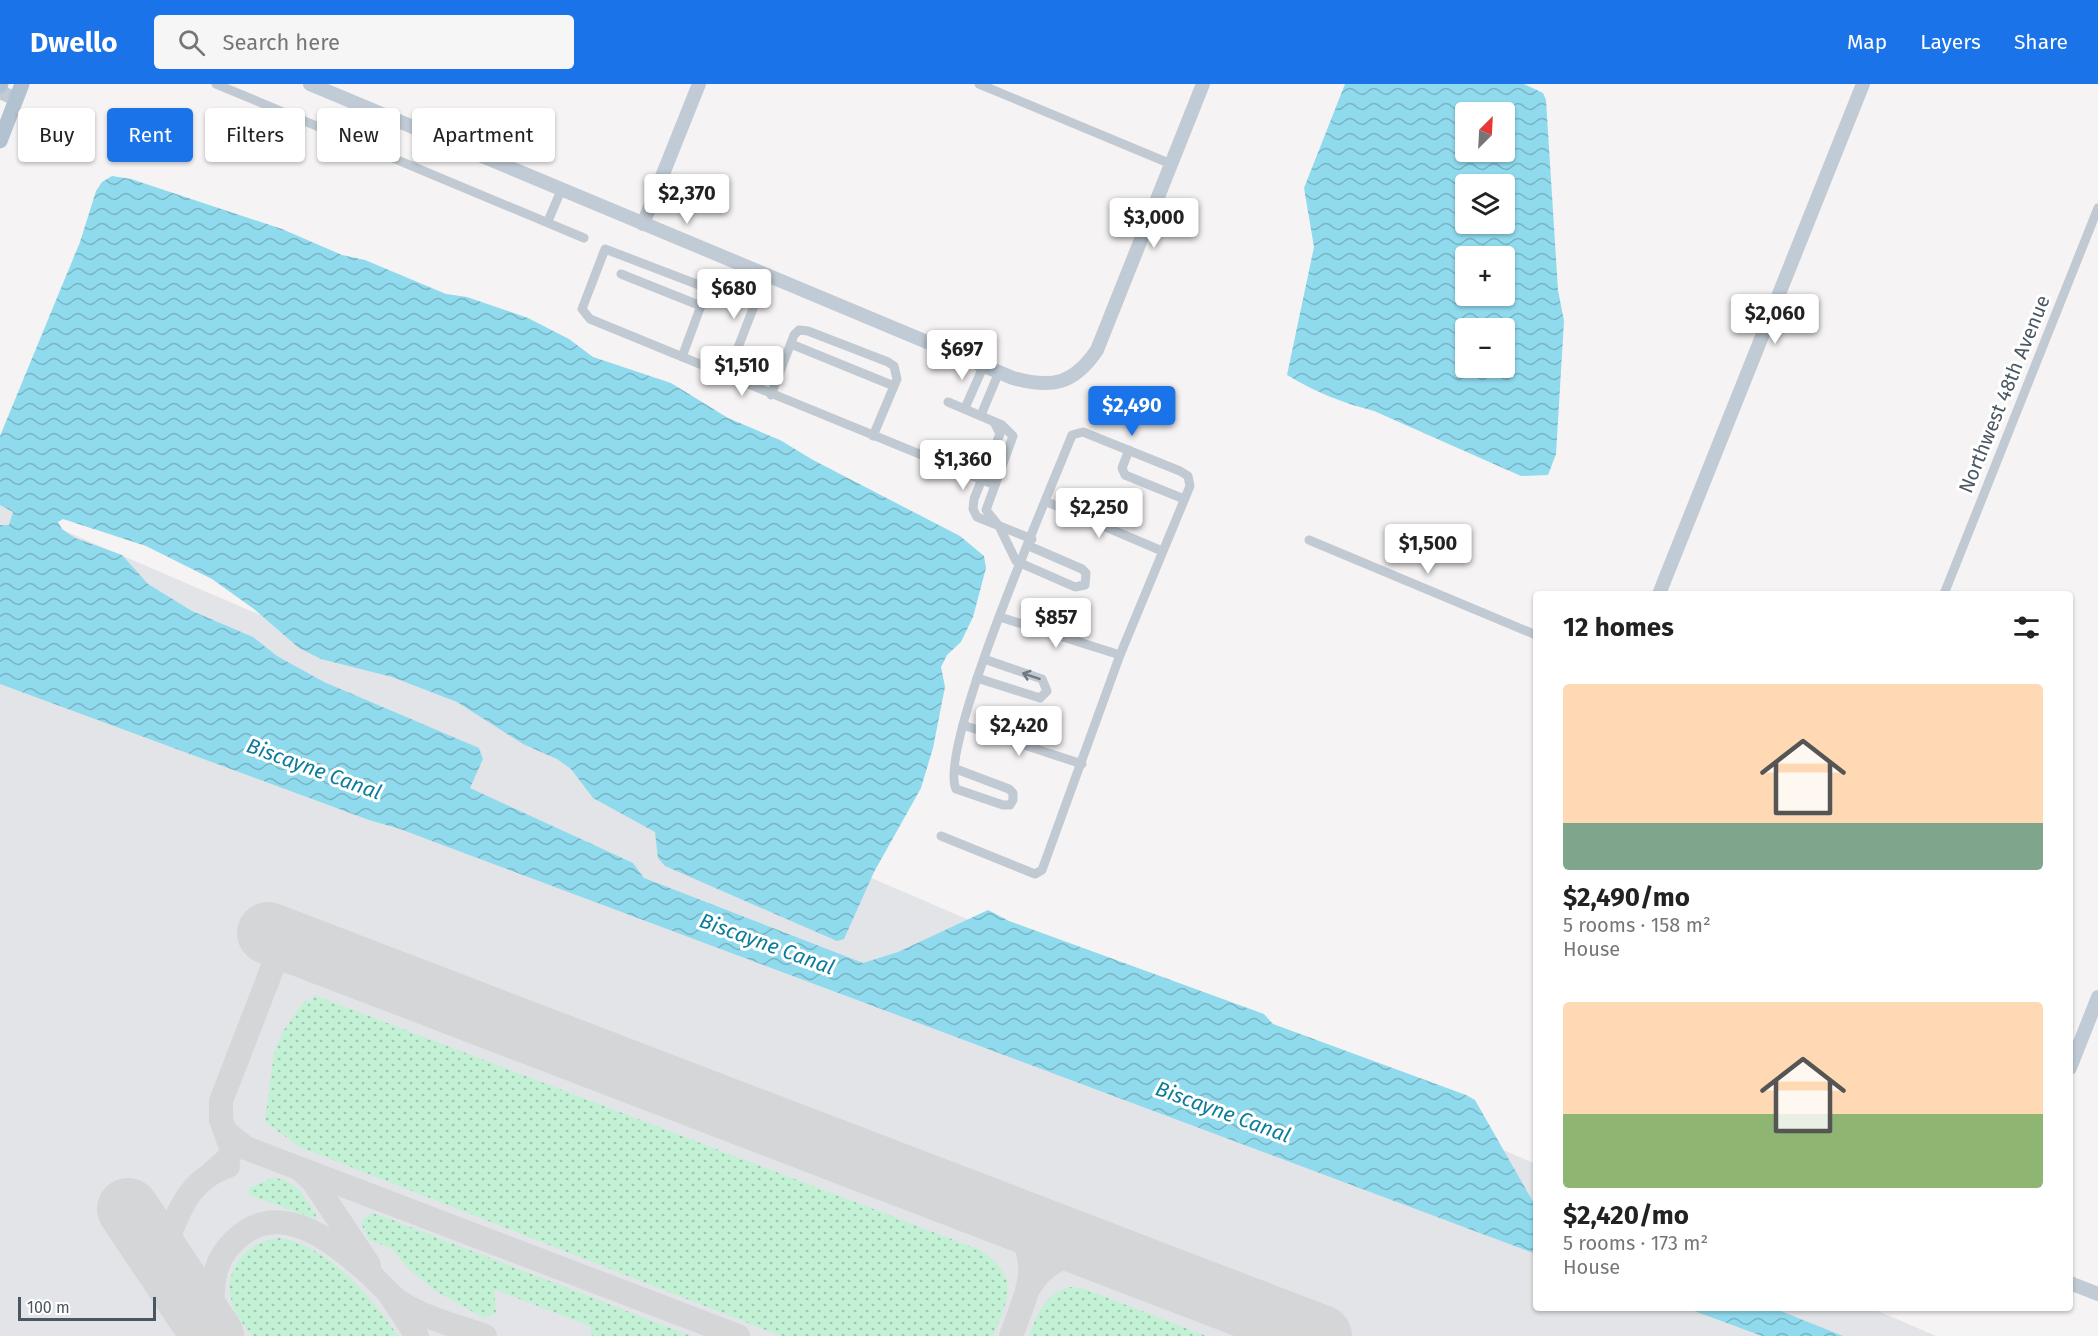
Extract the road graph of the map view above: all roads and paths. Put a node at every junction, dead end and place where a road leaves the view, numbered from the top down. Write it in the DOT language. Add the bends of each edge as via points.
graph roads {
  1 [pos="22,84"];
  2 [pos="216,84"];
  3 [pos="310,84"];
  4 [pos="699,84"];
  5 [pos="979,84"];
  6 [pos="1203,84"];
  7 [pos="1863,84"];
  8 [pos="0,92"];
  9 [pos="16,99"];
  10 [pos="0,141"];
  11 [pos="1171,164"];
  12 [pos="562,188"];
  13 [pos="2098,208"];
  14 [pos="548,221"];
  15 [pos="643,224"];
  16 [pos="584,238"];
  17 [pos="621,274"];
  18 [pos="766,275"];
  19 [pos="701,306"];
  20 [pos="791,344"];
  21 [pos="682,357"];
  22 [pos="984,365"];
  23 [pos="999,372"];
  24 [pos="727,376"];
  25 [pos="894,386"];
  26 [pos="771,395"];
  27 [pos="948,402"];
  28 [pos="965,408"];
  29 [pos="981,415"];
  30 [pos="994,422"];
  31 [pos="873,436"];
  32 [pos="1129,450"];
  33 [pos="982,480"];
  34 [pos="995,485"];
  35 [pos="1184,499"];
  36 [pos="1047,502"];
  37 [pos="999,526"];
  38 [pos="1309,540"];
  39 [pos="1030,543"];
  40 [pos="1162,551"];
  41 [pos="1021,565"];
  42 [pos="1660,591"];
  43 [pos="1945,591"];
  44 [pos="1000,617"];
  45 [pos="1533,634"];
  46 [pos="1120,656"];
  47 [pos="984,659"];
  48 [pos="977,678"];
  49 [pos="963,725"];
  50 [pos="1082,764"];
  51 [pos="956,770"];
  52 [pos="941,836"];
  53 [pos="2098,997"];
  54 [pos="2074,1048"];
  55 [pos="2073,1284"];
  56 [pos="2098,1294"];
  1 -- 9 [label="main road"];
  2 -- 14 [label="street"];
  3 -- 12 [label="street"];
  4 -- 15 [label="street"];
  5 -- 11 [label="street"];
  6 -- 11 [label="street"];
  7 -- 42 [label="street"];
  8 -- 9 [label="street"];
  9 -- 10 [label="main road"];
  11 -- 23 [label="street" via="1097,350 1076,374 1064,381 1033,384"];
  12 -- 14 [label="street"];
  12 -- 15 [label="street"];
  13 -- 43 [label="street, Northwest 48th Avenue"];
  14 -- 16 [label="street"];
  15 -- 18 [label="street"];
  17 -- 19 [label="street"];
  18 -- 22 [label="street"];
  18 -- 24 [label="street"];
  19 -- 21 [label="street"];
  19 -- 21 [label="street" via="706,292 699,285 605,249 582,309 584,313 590,319"];
  20 -- 25 [label="street"];
  20 -- 25 [label="street" via="794,335 803,330 888,362 897,373"];
  20 -- 26 [label="street"];
  21 -- 24 [label="street"];
  22 -- 23 [label="street"];
  22 -- 28 [label="street"];
  23 -- 29 [label="street"];
  24 -- 26 [label="street"];
  25 -- 31 [label="street"];
  26 -- 31 [label="street"];
  27 -- 28 [label="street"];
  28 -- 29 [label="street"];
  29 -- 30 [label="street"];
  30 -- 33 [label="street" via="1000,434"];
  30 -- 34 [label="street" via="1009,429 1013,436"];
  31 -- 33 [label="street"];
  32 -- 35 [label="street" via="1188,476 1190,486"];
  32 -- 35 [label="street" via="1122,468 1125,475"];
  32 -- 36 [label="street" via="1083,432 1072,435"];
  33 -- 34 [label="street"];
  33 -- 37 [label="street" via="973,509 977,517"];
  34 -- 37 [label="street" via="986,510"];
  35 -- 40 [label="street"];
  36 -- 39 [label="street"];
  36 -- 40 [label="street"];
  37 -- 39 [label="street"];
  37 -- 41 [label="street"];
  38 -- 45 [label="street"];
  39 -- 41 [label="street"];
  39 -- 41 [label="street" via="1082,569 1086,573 1085,585 1075,586"];
  40 -- 46 [label="street"];
  41 -- 44 [label="street"];
  44 -- 46 [label="street"];
  44 -- 47 [label="street"];
  46 -- 50 [label="street"];
  47 -- 48 [label="street"];
  48 -- 47 [label="street, one-way" via="1040,698 1047,691 1042,679"];
  48 -- 49 [label="street"];
  49 -- 50 [label="street"];
  49 -- 51 [label="street"];
  50 -- 52 [label="street" via="1042,870 1035,874"];
  51 -- 51 [label="street" via="956,789 1010,806 1013,793 1009,789"];
  53 -- 54 [label="street"];
  55 -- 56 [label="street"];
}
